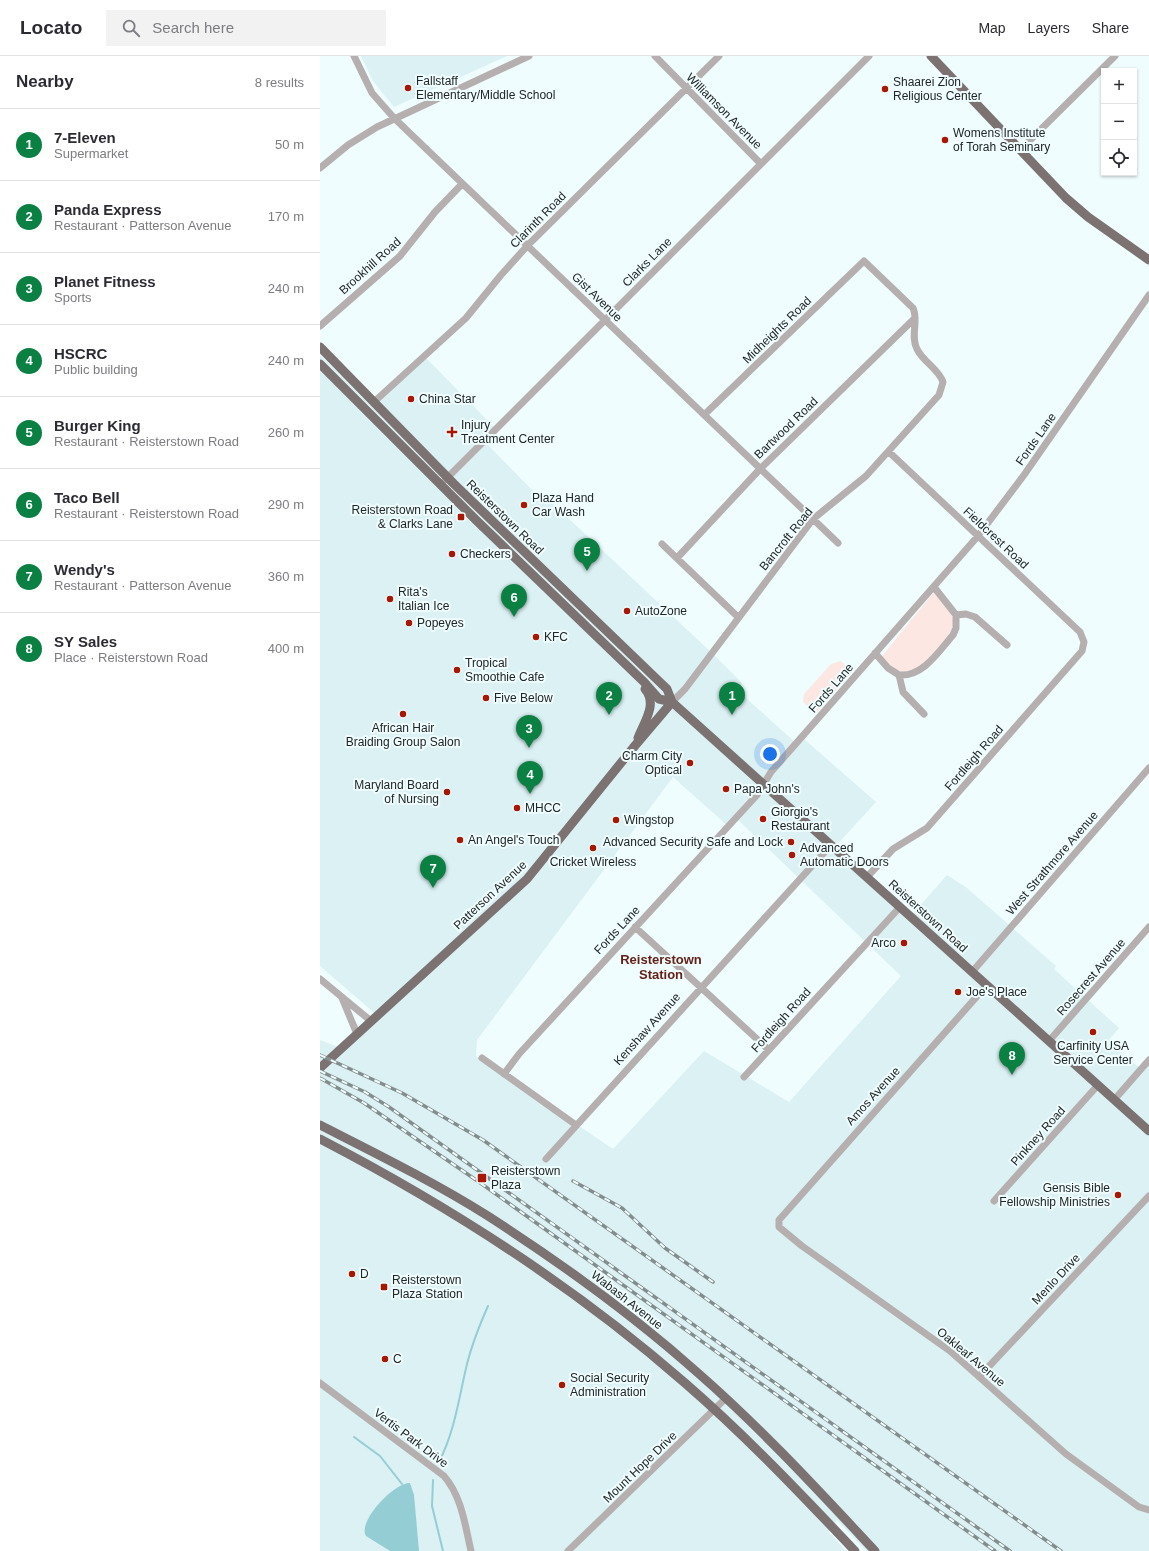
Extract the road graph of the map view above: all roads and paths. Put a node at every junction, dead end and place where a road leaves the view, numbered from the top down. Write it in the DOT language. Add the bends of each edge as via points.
graph roads {
  1 [pos="354,56"];
  2 [pos="529,56"];
  3 [pos="655,56"];
  4 [pos="719,56"];
  5 [pos="869,56"];
  6 [pos="931,56"];
  7 [pos="1115,56"];
  8 [pos="686,89"];
  9 [pos="394,118"];
  10 [pos="1020,150"];
  11 [pos="761,164"];
  12 [pos="320,168"];
  13 [pos="462,184"];
  14 [pos="528,245"];
  15 [pos="1149,260"];
  16 [pos="1149,295"];
  17 [pos="915,318"];
  18 [pos="604,320"];
  19 [pos="320,326"];
  20 [pos="320,347"];
  21 [pos="320,364"];
  22 [pos="334,378"];
  23 [pos="375,401"];
  24 [pos="705,414"];
  25 [pos="888,452"];
  26 [pos="760,469"];
  27 [pos="448,478"];
  28 [pos="440,485"];
  29 [pos="813,519"];
  30 [pos="978,536"];
  31 [pos="838,543"];
  32 [pos="662,544"];
  33 [pos="515,558"];
  34 [pos="676,558"];
  35 [pos="549,576"];
  36 [pos="934,587"];
  37 [pos="956,614"];
  38 [pos="738,618"];
  39 [pos="1084,642"];
  40 [pos="1007,645"];
  41 [pos="608,647"];
  42 [pos="875,653"];
  43 [pos="899,675"];
  44 [pos="672,702"];
  45 [pos="924,714"];
  46 [pos="633,748"];
  47 [pos="1149,768"];
  48 [pos="763,784"];
  49 [pos="831,845"];
  50 [pos="867,877"];
  51 [pos="900,907"];
  52 [pos="635,927"];
  53 [pos="1149,927"];
  54 [pos="972,972"];
  55 [pos="320,979"];
  56 [pos="987,985"];
  57 [pos="700,987"];
  58 [pos="341,996"];
  59 [pos="370,1021"];
  60 [pos="357,1034"];
  61 [pos="1049,1041"];
  62 [pos="769,1050"];
  63 [pos="482,1058"];
  64 [pos="1149,1060"];
  65 [pos="321,1067"];
  66 [pos="504,1074"];
  67 [pos="744,1077"];
  68 [pos="1098,1085"];
  69 [pos="1114,1100"];
  70 [pos="320,1118"];
  71 [pos="320,1125"];
  72 [pos="576,1125"];
  73 [pos="1149,1131"];
  74 [pos="347,1138"];
  75 [pos="320,1141"];
  76 [pos="546,1159"];
  77 [pos="1149,1196"];
  78 [pos="994,1201"];
  79 [pos="778,1224"];
  80 [pos="978,1377"];
  81 [pos="320,1383"];
  82 [pos="726,1398"];
  83 [pos="715,1410"];
  84 [pos="1149,1510"];
  85 [pos="471,1551"];
  86 [pos="568,1551"];
  87 [pos="855,1551"];
  88 [pos="875,1551"];
  1 -- 9 [label="street, Gist Avenue" via="369,88"];
  2 -- 9 [label="street"];
  3 -- 8 [label="street, Williamson Avenue"];
  4 -- 8 [label="street, Clarinth Road"];
  5 -- 11 [label="street, Clarks Lane"];
  6 -- 10 [label="main road"];
  7 -- 10 [label="street"];
  8 -- 11 [label="street, Williamson Avenue"];
  8 -- 14 [label="street, Clarinth Road"];
  9 -- 12 [label="street" via="361,136"];
  9 -- 13 [label="street, Gist Avenue"];
  10 -- 15 [label="main road" via="1074,205"];
  11 -- 18 [label="street, Clarks Lane"];
  13 -- 14 [label="street, Gist Avenue"];
  13 -- 19 [label="street, Brookhill Road" via="435,212 396,260"];
  14 -- 18 [label="street, Gist Avenue"];
  14 -- 23 [label="street, Clarinth Road" via="466,318"];
  16 -- 30 [label="street, Fords Lane" via="1024,475"];
  17 -- 24 [label="street, Midheights Road" via="910,305 864,261"];
  17 -- 25 [label="street, Bancroft Road" via="914,336 917,349 939,373 943,382 939,395"];
  17 -- 26 [label="street, Bartwood Road"];
  18 -- 24 [label="street, Gist Avenue"];
  18 -- 27 [label="street, Clarks Lane"];
  20 -- 23 [label="main road, Reisterstown Road"];
  21 -- 22 [label="main road, Reisterstown Road"];
  22 -- 23 [label="main road" via="347,382 369,404"];
  22 -- 28 [label="main road, Reisterstown Road"];
  23 -- 27 [label="main road, Reisterstown Road"];
  24 -- 26 [label="street, Gist Avenue"];
  25 -- 29 [label="street, Bancroft Road" via="866,476"];
  25 -- 30 [label="street, Fieldcrest Road"];
  26 -- 29 [label="street, Gist Avenue"];
  26 -- 34 [label="street, Bartwood Road"];
  27 -- 28 [label="street, Clarks Lane"];
  27 -- 35 [label="main road, Reisterstown Road"];
  28 -- 33 [label="main road, Reisterstown Road"];
  29 -- 31 [label="street, Gist Avenue"];
  29 -- 38 [label="street, Bancroft Road"];
  30 -- 36 [label="street, Fords Lane"];
  30 -- 39 [label="street, Fieldcrest Road" via="1080,632"];
  32 -- 34 [label="street"];
  33 -- 35 [label="main road" via="528,564 542,577"];
  33 -- 41 [label="main road, Reisterstown Road"];
  34 -- 38 [label="street"];
  35 -- 44 [label="main road, Reisterstown Road" via="667,689"];
  36 -- 37 [label="street"];
  36 -- 42 [label="street, Fords Lane"];
  37 -- 40 [label="street" via="975,617"];
  37 -- 43 [label="street" via="953,635 938,652 918,672"];
  38 -- 44 [label="street, Bancroft Road" via="685,689"];
  39 -- 50 [label="street, Fordleigh Road" via="1082,650 928,828 893,849"];
  41 -- 44 [label="main road, Reisterstown Road" via="659,699"];
  41 -- 46 [label="main road" via="647,691 651,701 650,711"];
  42 -- 43 [label="street" via="888,668"];
  42 -- 48 [label="street, Fords Lane"];
  43 -- 45 [label="street" via="903,692"];
  44 -- 46 [label="main road, Patterson Avenue"];
  44 -- 48 [label="main road, Reisterstown Road"];
  46 -- 59 [label="main road, Patterson Avenue" via="527,879"];
  47 -- 54 [label="street, West Strathmore Avenue"];
  48 -- 49 [label="main road, Reisterstown Road"];
  48 -- 52 [label="street, Fords Lane" via="757,795"];
  49 -- 50 [label="main road, Reisterstown Road"];
  49 -- 57 [label="street, Kenshaw Avenue"];
  50 -- 51 [label="main road, Reisterstown Road"];
  51 -- 54 [label="main road, Reisterstown Road"];
  51 -- 62 [label="street, Fordleigh Road"];
  52 -- 57 [label="street"];
  52 -- 66 [label="street, Fords Lane" via="519,1054"];
  53 -- 61 [label="street, Rosecrest Avenue"];
  54 -- 56 [label="main road, Reisterstown Road"];
  55 -- 58 [label="street"];
  56 -- 61 [label="main road, Reisterstown Road"];
  56 -- 79 [label="street, Amos Avenue"];
  57 -- 62 [label="street"];
  57 -- 72 [label="street, Kenshaw Avenue"];
  58 -- 59 [label="street"];
  58 -- 60 [label="street"];
  59 -- 60 [label="main road, Patterson Avenue"];
  60 -- 65 [label="main road, Patterson Avenue"];
  61 -- 68 [label="main road, Reisterstown Road"];
  62 -- 67 [label="street, Fordleigh Road"];
  63 -- 66 [label="street"];
  64 -- 69 [label="street"];
  66 -- 72 [label="street"];
  68 -- 69 [label="main road, Reisterstown Road"];
  68 -- 78 [label="street, Pinkney Road"];
  69 -- 73 [label="main road, Reisterstown Road"];
  70 -- 74 [label="main road"];
  71 -- 74 [label="main road, Wabash Avenue"];
  72 -- 76 [label="street, Kenshaw Avenue"];
  74 -- 82 [label="main road, Wabash Avenue" via="487,1216 554,1260 644,1329"];
  75 -- 83 [label="main road" via="474,1226 548,1275 637,1342"];
  77 -- 80 [label="street, Menlo Drive"];
  79 -- 80 [label="street, Oakleaf Avenue" via="781,1231 939,1343"];
  80 -- 84 [label="street, Oakleaf Avenue" via="1066,1454 1139,1507"];
  81 -- 85 [label="street, Vertis Park Drive" via="444,1476 453,1486"];
  82 -- 83 [label="street, Mount Hope Drive"];
  82 -- 88 [label="main road, Wabash Avenue" via="772,1442"];
  83 -- 86 [label="street, Mount Hope Drive"];
  83 -- 87 [label="main road" via="761,1453"];
}
